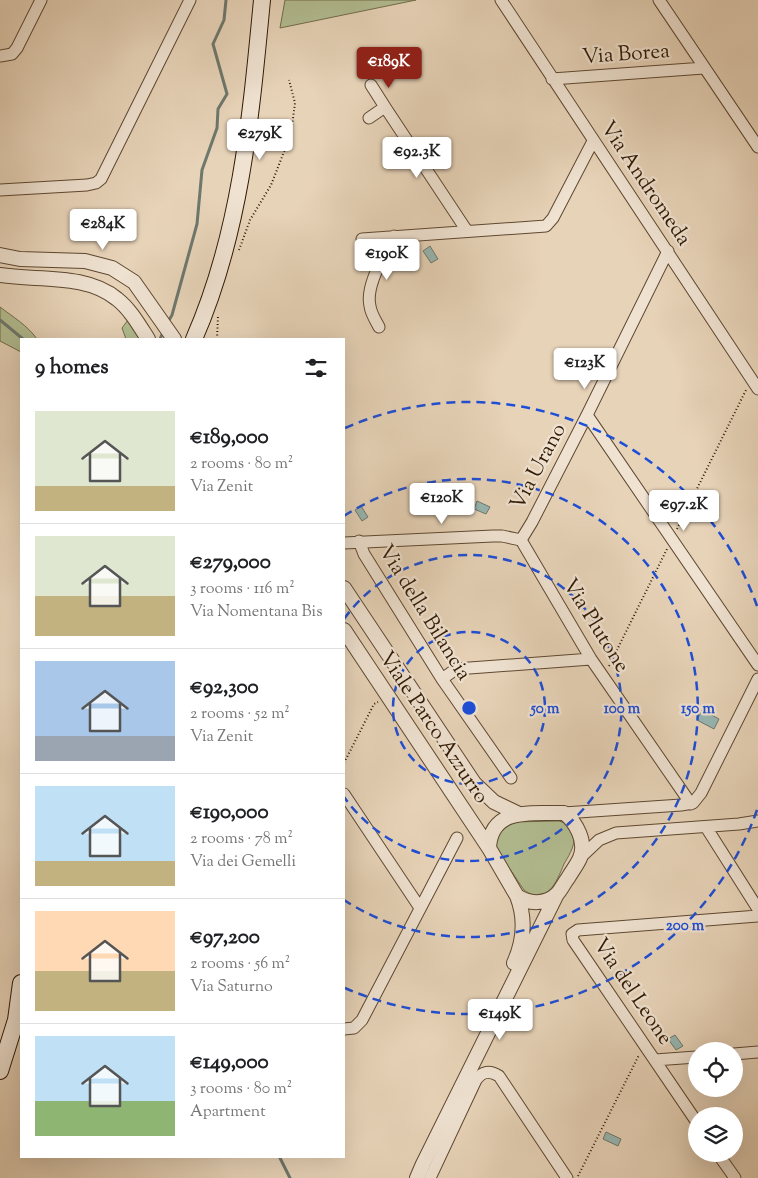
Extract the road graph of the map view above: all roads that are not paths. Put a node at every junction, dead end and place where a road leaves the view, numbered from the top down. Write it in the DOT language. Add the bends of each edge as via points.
graph roads {
  1 [pos="41,0"];
  2 [pos="190,0"];
  3 [pos="262,0"];
  4 [pos="501,0"];
  5 [pos="659,0"];
  6 [pos="0,56"];
  7 [pos="704,68"];
  8 [pos="552,79"];
  9 [pos="371,85"];
  10 [pos="385,107"];
  11 [pos="369,118"];
  12 [pos="594,141"];
  13 [pos="758,147"];
  14 [pos="0,190"];
  15 [pos="467,231"];
  16 [pos="394,236"];
  17 [pos="362,239"];
  18 [pos="668,252"];
  19 [pos="0,255"];
  20 [pos="0,275"];
  21 [pos="379,327"];
  22 [pos="169,331"];
  23 [pos="147,338"];
  24 [pos="195,338"];
  25 [pos="758,390"];
  26 [pos="587,415"];
  27 [pos="521,540"];
  28 [pos="359,541"];
  29 [pos="345,543"];
  30 [pos="345,590"];
  31 [pos="345,632"];
  32 [pos="591,659"];
  33 [pos="758,665"];
  34 [pos="442,678"];
  35 [pos="758,679"];
  36 [pos="511,778"];
  37 [pos="345,796"];
  38 [pos="691,804"];
  39 [pos="564,813"];
  40 [pos="518,814"];
  41 [pos="758,821"];
  42 [pos="706,827"];
  43 [pos="457,838"];
  44 [pos="488,848"];
  45 [pos="581,856"];
  46 [pos="557,894"];
  47 [pos="517,896"];
  48 [pos="420,908"];
  49 [pos="758,909"];
  50 [pos="758,916"];
  51 [pos="20,991"];
  52 [pos="345,1029"];
  53 [pos="758,1052"];
  54 [pos="743,1053"];
  55 [pos="688,1058"];
  56 [pos="654,1060"];
  57 [pos="0,1071"];
  58 [pos="688,1109"];
  59 [pos="724,1162"];
  60 [pos="412,1178"];
  61 [pos="418,1178"];
  62 [pos="430,1178"];
  63 [pos="567,1178"];
  64 [pos="735,1178"];
  1 -- 6 [label="street" via="17,48 12,54"];
  2 -- 14 [label="street" via="101,179 87,185"];
  3 -- 24 [label="main road" via="250,124 239,188 212,314"];
  4 -- 8 [label="street, Via Andromeda"];
  5 -- 7 [label="street"];
  7 -- 8 [label="street, Via Borea"];
  7 -- 13 [label="street"];
  8 -- 12 [label="street, Via Andromeda"];
  9 -- 10 [label="street"];
  10 -- 11 [label="street"];
  10 -- 15 [label="street"];
  12 -- 15 [label="street" via="548,224 534,228"];
  12 -- 18 [label="street, Via Andromeda"];
  15 -- 16 [label="street"];
  16 -- 17 [label="street"];
  16 -- 21 [label="street" via="370,294 370,308"];
  18 -- 25 [label="street, Via Andromeda"];
  18 -- 26 [label="street, Via Urano"];
  19 -- 22 [label="street" via="85,262 112,268 134,282"];
  20 -- 23 [label="street" via="71,281 98,288 122,303"];
  26 -- 27 [label="street, Via Urano"];
  26 -- 33 [label="street"];
  27 -- 28 [label="street, Via Urano" via="493,536"];
  27 -- 32 [label="street, Via Plutone"];
  28 -- 29 [label="street, Via Urano"];
  28 -- 34 [label="street, Via della Bilancia"];
  30 -- 40 [label="street, Viale Parco Azzurro" via="474,783 494,802"];
  31 -- 44 [label="street, Viale Parco Azzurro"];
  32 -- 34 [label="street" via="456,669"];
  32 -- 38 [label="street, Via Plutone"];
  34 -- 36 [label="street, Via della Bilancia"];
  35 -- 38 [label="street" via="701,793"];
  37 -- 48 [label="street"];
  38 -- 39 [label="street"];
  39 -- 40 [label="street, Viale Parco Azzurro"];
  39 -- 45 [label="street" via="578,829"];
  40 -- 44 [label="street, Viale Parco Azzurro" via="496,825"];
  41 -- 42 [label="street"];
  42 -- 45 [label="street" via="616,834 599,840"];
  42 -- 49 [label="street"];
  43 -- 48 [label="street"];
  44 -- 47 [label="street, Viale Parco Azzurro"];
  45 -- 46 [label="street"];
  46 -- 47 [label="street" via="537,902 528,902"];
  46 -- 61 [label="street"];
  47 -- 60 [label="street, Viale Parco Azzurro" via="524,926 519,952"];
  48 -- 52 [label="street" via="362,1020 354,1028"];
  50 -- 56 [label="street, Via del Leone" via="578,930 573,933 574,940"];
  51 -- 57 [label="main road" via="16,1020"];
  53 -- 54 [label="street"];
  55 -- 56 [label="street"];
  56 -- 58 [label="street, Via del Leone"];
  59 -- 64 [label="street"];
  62 -- 63 [label="street" via="476,1080 488,1072 499,1076"];
}
